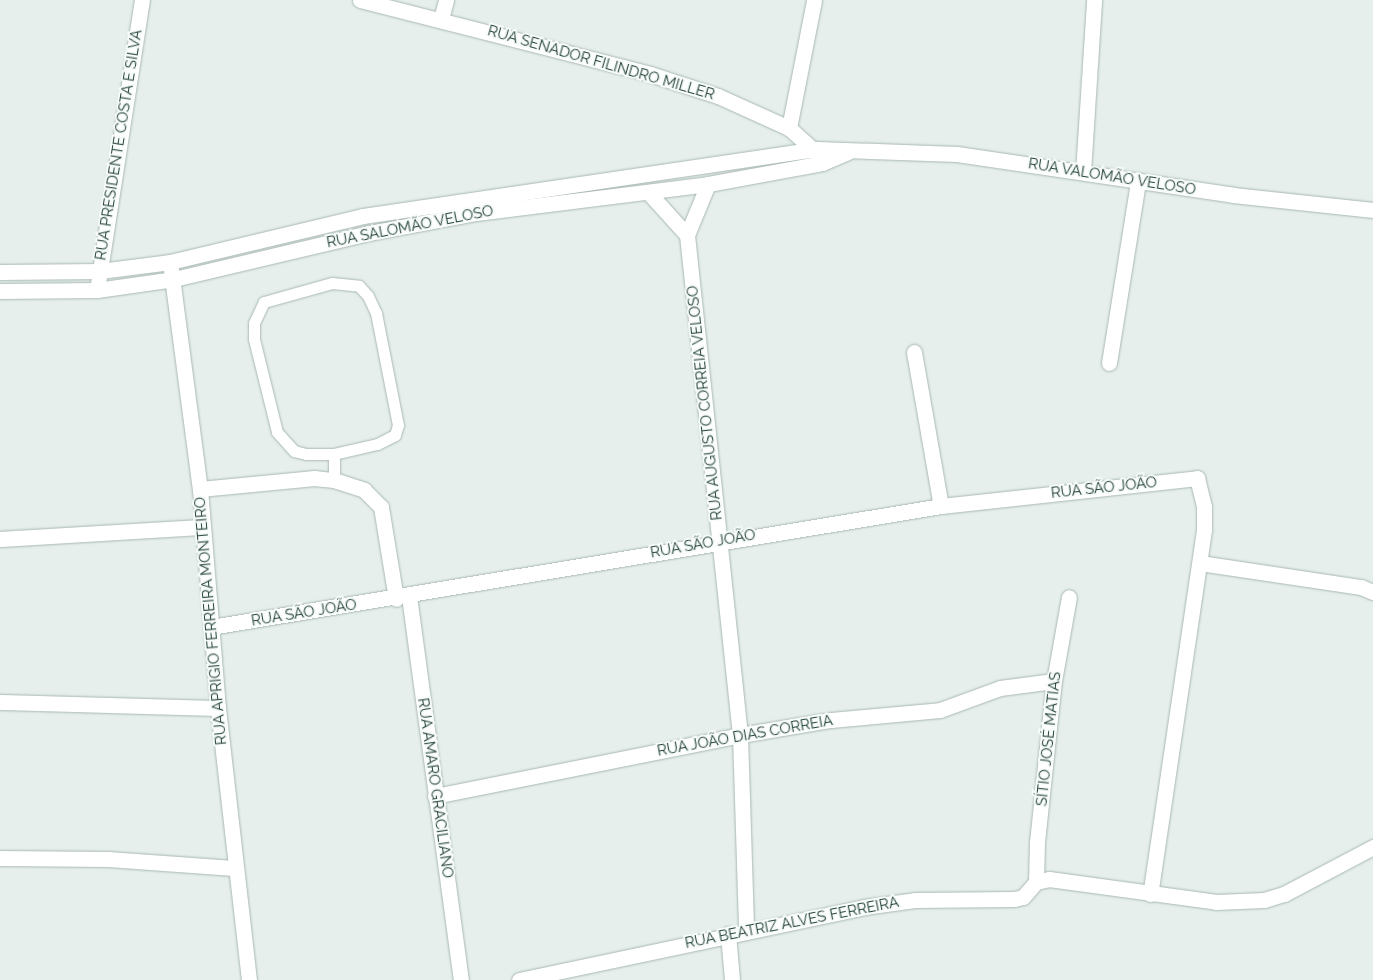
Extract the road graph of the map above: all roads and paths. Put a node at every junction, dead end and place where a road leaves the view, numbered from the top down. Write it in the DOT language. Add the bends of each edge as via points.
graph roads {
  1 [pos="142,0"];
  2 [pos="360,0"];
  3 [pos="446,0"];
  4 [pos="814,0"];
  5 [pos="1094,0"];
  6 [pos="441,19"];
  7 [pos="789,128"];
  8 [pos="819,156"];
  9 [pos="1083,172"];
  10 [pos="1138,180"];
  11 [pos="708,184"];
  12 [pos="648,192"];
  13 [pos="1373,210"];
  14 [pos="687,235"];
  15 [pos="170,262"];
  16 [pos="100,271"];
  17 [pos="0,272"];
  18 [pos="174,279"];
  19 [pos="97,290"];
  20 [pos="0,291"];
  21 [pos="914,352"];
  22 [pos="1109,362"];
  23 [pos="334,454"];
  24 [pos="334,480"];
  25 [pos="200,489"];
  26 [pos="941,506"];
  27 [pos="202,527"];
  28 [pos="0,539"];
  29 [pos="720,540"];
  30 [pos="1200,563"];
  31 [pos="1373,592"];
  32 [pos="1069,597"];
  33 [pos="403,598"];
  34 [pos="211,627"];
  35 [pos="1054,681"];
  36 [pos="0,702"];
  37 [pos="218,708"];
  38 [pos="740,734"];
  39 [pos="435,796"];
  40 [pos="1373,846"];
  41 [pos="0,858"];
  42 [pos="234,868"];
  43 [pos="1036,882"];
  44 [pos="1150,894"];
  45 [pos="746,931"];
  46 [pos="728,934"];
  47 [pos="249,980"];
  48 [pos="461,980"];
  49 [pos="519,980"];
  50 [pos="732,980"];
  1 -- 16 [label="street, RUA PRESIDENTE COSTA E SILVA"];
  2 -- 6 [label="street, RUA SENADOR FILINDRO MILLER"];
  3 -- 6 [label="street"];
  4 -- 7 [label="street"];
  5 -- 9 [label="street"];
  6 -- 7 [label="street, RUA SENADOR FILINDRO MILLER" via="650,74 718,96"];
  7 -- 8 [label="street, RUA SENADOR FILINDRO MILLER"];
  8 -- 9 [label="street, RUA VALOMÃO VELOSO" via="851,151 957,154"];
  8 -- 11 [label="street, RUA SALOMÃO VELOSO"];
  8 -- 15 [label="street, RUA SALOMÃO VELOSO" via="363,216"];
  9 -- 10 [label="street, RUA VALOMÃO VELOSO"];
  10 -- 13 [label="street, RUA VALOMÃO VELOSO" via="1233,195"];
  10 -- 22 [label="street"];
  11 -- 12 [label="street, RUA SALOMÃO VELOSO"];
  11 -- 14 [label="street, RUA AUGUSTO CORREIA VELOSO"];
  12 -- 14 [label="street"];
  12 -- 18 [label="street, RUA SALOMÃO VELOSO" via="476,213 352,237"];
  14 -- 29 [label="street, RUA AUGUSTO CORREIA VELOSO"];
  15 -- 16 [label="street, RUA SALOMÃO VELOSO"];
  15 -- 18 [label="street, RUA APRIGIO FERREIRA MONTEIRO"];
  16 -- 17 [label="street, RUA SALOMÃO VELOSO"];
  16 -- 19 [label="street, RUA PRESIDENTE COSTA E SILVA"];
  18 -- 19 [label="street, RUA SALOMÃO VELOSO"];
  18 -- 25 [label="street, RUA APRIGIO FERREIRA MONTEIRO"];
  19 -- 20 [label="street, RUA SALOMÃO VELOSO"];
  21 -- 26 [label="street"];
  23 -- 23 [label="lane" via="294,451 277,432 254,339 254,323 264,302 278,296 332,283 350,283 359,286 368,296 376,313 398,425 395,434 377,444"];
  23 -- 24 [label="lane"];
  24 -- 25 [label="street" via="314,478"];
  24 -- 33 [label="street, RUA AMARO GRACILIANO" via="364,490 381,507"];
  25 -- 27 [label="street, RUA APRIGIO FERREIRA MONTEIRO"];
  26 -- 29 [label="street, RUA SÃO JOÃO"];
  26 -- 30 [label="street, RUA SÃO JOÃO" via="1197,478 1204,507"];
  27 -- 28 [label="street"];
  27 -- 34 [label="street, RUA APRIGIO FERREIRA MONTEIRO"];
  29 -- 33 [label="street, RUA SÃO JOÃO"];
  29 -- 38 [label="street, RUA AUGUSTO CORREIA VELOSO"];
  30 -- 31 [label="street" via="1361,587"];
  30 -- 44 [label="street"];
  32 -- 35 [label="street, SÍTIO JOSÉ MATIAS"];
  33 -- 34 [label="street, RUA SÃO JOÃO"];
  33 -- 39 [label="street, RUA AMARO GRACILIANO"];
  34 -- 37 [label="street, RUA APRIGIO FERREIRA MONTEIRO"];
  35 -- 38 [label="street, RUA JOÃO DIAS CORREIA" via="1000,688 940,710 831,720"];
  35 -- 43 [label="street, SÍTIO JOSÉ MATIAS" via="1037,842"];
  36 -- 37 [label="street"];
  37 -- 42 [label="street, RUA APRIGIO FERREIRA MONTEIRO"];
  38 -- 39 [label="street, RUA JOÃO DIAS CORREIA"];
  38 -- 45 [label="street, RUA AUGUSTO CORREIA VELOSO"];
  39 -- 48 [label="street, RUA AMARO GRACILIANO"];
  40 -- 44 [label="street" via="1299,887 1264,900 1216,902"];
  41 -- 42 [label="street" via="108,859"];
  42 -- 47 [label="street, RUA APRIGIO FERREIRA MONTEIRO"];
  43 -- 44 [label="street" via="1049,879"];
  43 -- 45 [label="street, RUA BEATRIZ ALVES FERREIRA" via="1023,898 915,900"];
  45 -- 46 [label="street, RUA BEATRIZ ALVES FERREIRA"];
  46 -- 49 [label="street, RUA BEATRIZ ALVES FERREIRA"];
  46 -- 50 [label="street"];
}
